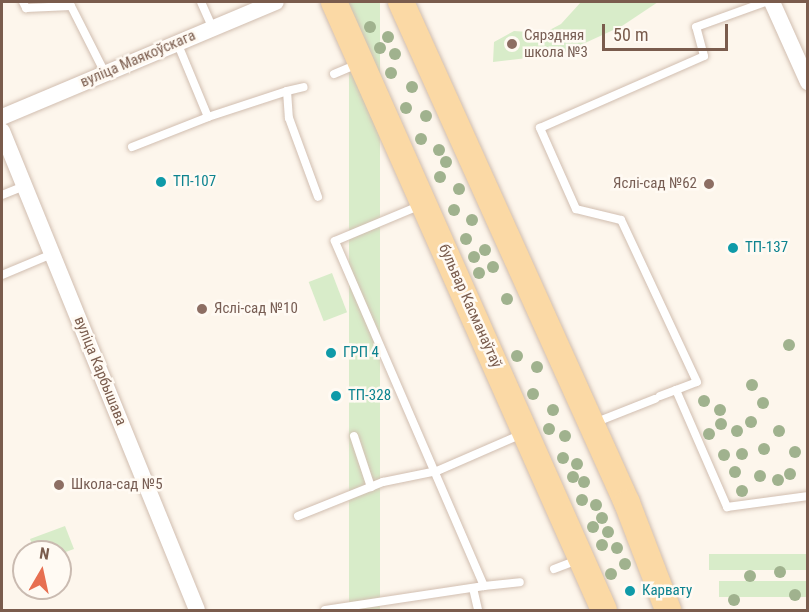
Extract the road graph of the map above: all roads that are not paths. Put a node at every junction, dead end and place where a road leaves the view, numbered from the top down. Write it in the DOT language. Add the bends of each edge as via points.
graph roads {
  1 [pos="23,2"];
  2 [pos="201,2"];
  3 [pos="276,2"];
  4 [pos="334,2"];
  5 [pos="401,2"];
  6 [pos="765,2"];
  7 [pos="772,2"];
  8 [pos="212,27"];
  9 [pos="176,42"];
  10 [pos="361,63"];
  11 [pos="105,73"];
  12 [pos="334,74"];
  13 [pos="807,82"];
  14 [pos="304,87"];
  15 [pos="286,91"];
  16 [pos="2,117"];
  17 [pos="208,117"];
  18 [pos="2,131"];
  19 [pos="132,147"];
  20 [pos="24,186"];
  21 [pos="2,195"];
  22 [pos="318,197"];
  23 [pos="424,204"];
  24 [pos="52,254"];
  25 [pos="2,275"];
  26 [pos="676,390"];
  27 [pos="591,423"];
  28 [pos="526,432"];
  29 [pos="354,436"];
  30 [pos="437,471"];
  31 [pos="371,486"];
  32 [pos="807,496"];
  33 [pos="298,516"];
  34 [pos="582,559"];
  35 [pos="554,569"];
  36 [pos="520,582"];
  37 [pos="484,586"];
  38 [pos="473,588"];
  39 [pos="197,610"];
  40 [pos="331,610"];
  41 [pos="478,610"];
  42 [pos="604,610"];
  43 [pos="668,610"];
  1 -- 11 [label="lane" via="26,8 71,6"];
  2 -- 8 [label="lane"];
  3 -- 8 [label="street, вуліца Маякоўскага"];
  4 -- 10 [label="main road, бульвар Касманаўтаў"];
  5 -- 27 [label="main road"];
  6 -- 26 [label="lane" via="696,27 704,56 540,128 576,209 621,220 698,382"];
  7 -- 13 [label="street"];
  8 -- 9 [label="street, вуліца Маякоўскага"];
  9 -- 11 [label="street, вуліца Маякоўскага"];
  9 -- 17 [label="lane"];
  10 -- 12 [label="lane"];
  10 -- 23 [label="main road, бульвар Касманаўтаў"];
  11 -- 16 [label="street, вуліца Маякоўскага"];
  14 -- 15 [label="lane"];
  15 -- 17 [label="lane"];
  15 -- 22 [label="lane" via="289,118"];
  17 -- 19 [label="lane"];
  18 -- 20 [label="street, вуліца Карбышава"];
  20 -- 21 [label="lane"];
  20 -- 24 [label="street, вуліца Карбышава"];
  23 -- 28 [label="main road, бульвар Касманаўтаў"];
  23 -- 30 [label="lane" via="335,241"];
  24 -- 25 [label="lane"];
  24 -- 39 [label="street, вуліца Карбышава"];
  26 -- 27 [label="lane"];
  26 -- 32 [label="lane" via="727,507"];
  27 -- 43 [label="main road"];
  28 -- 30 [label="lane"];
  28 -- 34 [label="main road, бульвар Касманаўтаў"];
  29 -- 31 [label="lane"];
  30 -- 31 [label="lane"];
  30 -- 37 [label="lane"];
  31 -- 33 [label="lane"];
  34 -- 35 [label="lane"];
  34 -- 42 [label="main road, бульвар Касманаўтаў"];
  36 -- 37 [label="lane"];
  37 -- 38 [label="lane"];
  38 -- 40 [label="lane"];
  38 -- 41 [label="lane"];
}
